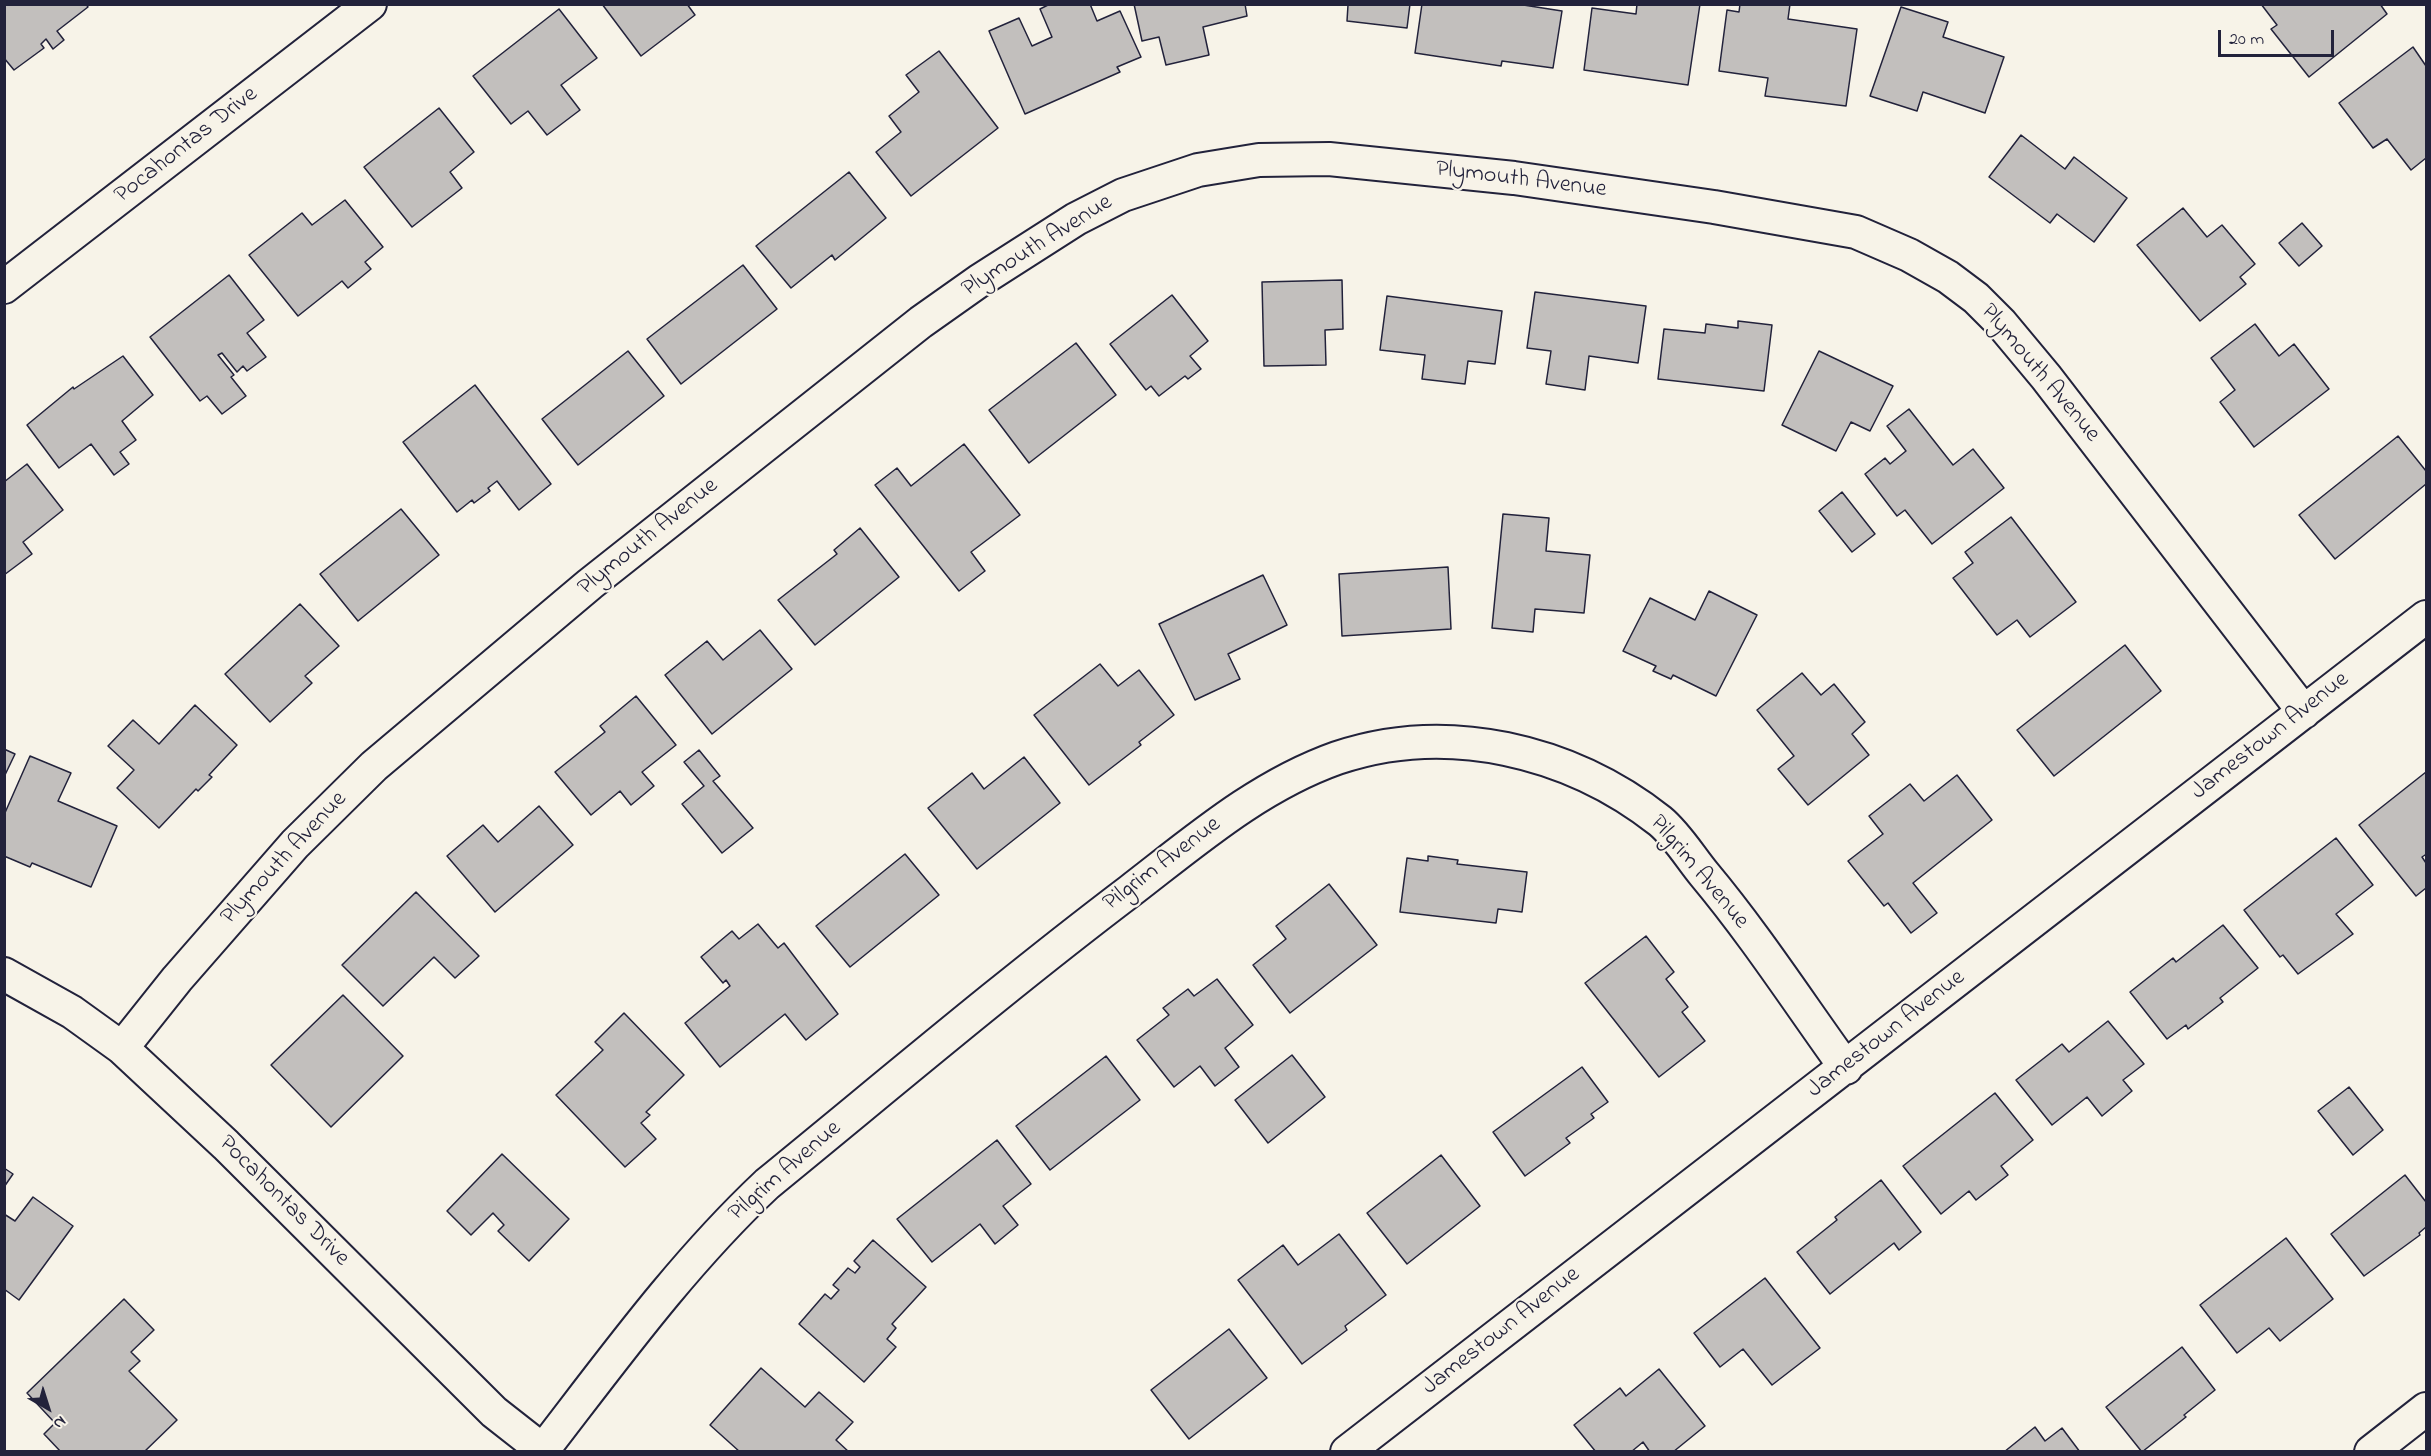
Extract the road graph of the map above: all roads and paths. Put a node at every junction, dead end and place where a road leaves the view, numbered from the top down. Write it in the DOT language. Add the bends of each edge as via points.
graph roads {
  1 [pos="370,4"];
  2 [pos="4,287"];
  3 [pos="2427,617"];
  4 [pos="2304,712"];
  5 [pos="4,974"];
  6 [pos="122,1047"];
  7 [pos="1846,1068"];
  8 [pos="2427,1408"];
  9 [pos="544,1451"];
  10 [pos="1347,1452"];
  11 [pos="2371,1452"];
  1 -- 2 [label="street, Pocahontas Drive"];
  3 -- 4 [label="street, Jamestown Avenue"];
  4 -- 6 [label="street, Plymouth Avenue" via="2001,323 1976,298 1909,255 1856,232 1538,181 1329,159 1259,160 1198,170 1123,195 1076,219 921,322 590,584 374,766 295,844"];
  4 -- 7 [label="street, Jamestown Avenue"];
  5 -- 6 [label="street, Pocahontas Drive" via="72,1012"];
  6 -- 9 [label="street, Pocahontas Drive" via="494,1412"];
  7 -- 9 [label="street, Pilgrim Avenue" via="1717,889 1664,825 1632,801 1579,771 1537,755 1494,746 1423,742 1337,758 1242,805 1067,938 767,1184 664,1293"];
  7 -- 10 [label="street, Jamestown Avenue"];
  8 -- 11 [label="street"];
}
